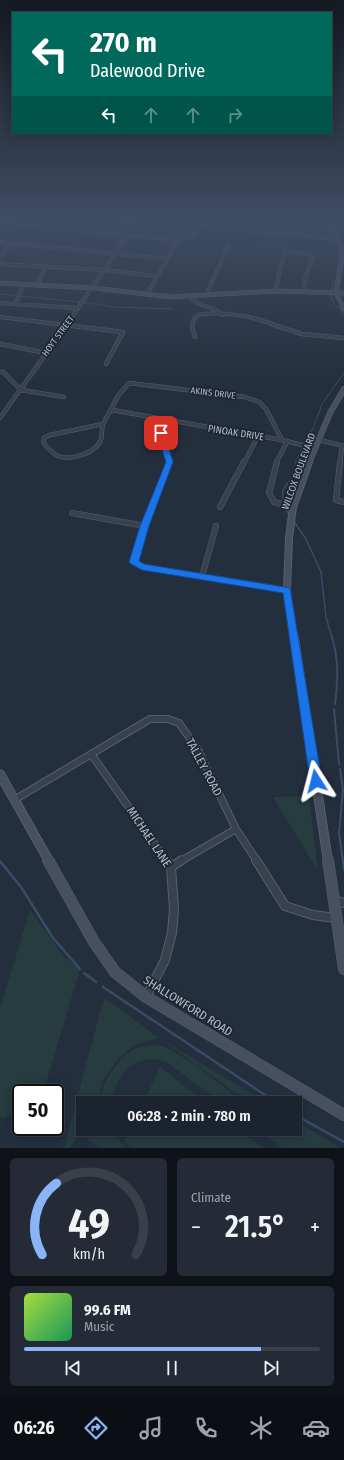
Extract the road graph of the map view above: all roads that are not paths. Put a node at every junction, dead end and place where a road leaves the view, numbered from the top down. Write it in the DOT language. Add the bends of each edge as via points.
graph roads {
  1 [pos="43,274"];
  2 [pos="103,274"];
  3 [pos="136,274"];
  4 [pos="216,274"];
  5 [pos="279,274"];
  6 [pos="307,274"];
  7 [pos="339,274"];
  8 [pos="157,276"];
  9 [pos="0,283"];
  10 [pos="24,285"];
  11 [pos="37,285"];
  12 [pos="93,288"];
  13 [pos="275,291"];
  14 [pos="303,292"];
  15 [pos="336,292"];
  16 [pos="344,293"];
  17 [pos="147,294"];
  18 [pos="206,296"];
  19 [pos="190,297"];
  20 [pos="0,303"];
  21 [pos="15,304"];
  22 [pos="78,308"];
  23 [pos="344,309"];
  24 [pos="223,315"];
  25 [pos="0,317"];
  26 [pos="67,326"];
  27 [pos="195,337"];
  28 [pos="344,338"];
  29 [pos="0,344"];
  30 [pos="46,353"];
  31 [pos="106,364"];
  32 [pos="0,372"];
  33 [pos="344,389"];
  34 [pos="21,390"];
  35 [pos="64,397"];
  36 [pos="112,410"];
  37 [pos="0,418"];
  38 [pos="156,419"];
  39 [pos="103,424"];
  40 [pos="258,436"];
  41 [pos="319,440"];
  42 [pos="285,441"];
  43 [pos="343,446"];
  44 [pos="314,448"];
  45 [pos="344,502"];
  46 [pos="220,507"];
  47 [pos="293,507"];
  48 [pos="72,513"];
  49 [pos="145,526"];
  50 [pos="216,526"];
  51 [pos="202,577"];
  52 [pos="287,590"];
  53 [pos="91,754"];
  54 [pos="0,774"];
  55 [pos="14,800"];
  56 [pos="236,829"];
  57 [pos="171,867"];
  58 [pos="334,900"];
  59 [pos="344,903"];
  60 [pos="336,918"];
  61 [pos="344,969"];
  62 [pos="146,997"];
  63 [pos="344,1116"];
  1 -- 11 [label="street"];
  2 -- 12 [label="street, HOYT STREET"];
  3 -- 8 [label="street"];
  4 -- 18 [label="street"];
  5 -- 13 [label="street"];
  6 -- 14 [label="street"];
  7 -- 15 [label="main road"];
  8 -- 17 [label="street"];
  9 -- 10 [label="main road"];
  10 -- 11 [label="main road"];
  10 -- 21 [label="street"];
  11 -- 12 [label="main road"];
  12 -- 17 [label="main road"];
  12 -- 22 [label="street, HOYT STREET"];
  13 -- 14 [label="main road"];
  13 -- 18 [label="main road"];
  14 -- 15 [label="main road"];
  15 -- 16 [label="main road"];
  15 -- 23 [label="main road"];
  17 -- 19 [label="main road"];
  18 -- 19 [label="main road"];
  19 -- 24 [label="street" via="196,304 215,309"];
  20 -- 21 [label="street"];
  21 -- 22 [label="street"];
  22 -- 26 [label="street, HOYT STREET"];
  24 -- 27 [label="street" via="198,315 192,326"];
  24 -- 28 [label="street" via="260,319 298,333"];
  25 -- 26 [label="street"];
  26 -- 30 [label="street, HOYT STREET"];
  26 -- 31 [label="street" via="123,332"];
  29 -- 30 [label="street"];
  30 -- 34 [label="street, HOYT STREET"];
  32 -- 34 [label="street"];
  33 -- 41 [label="main road, WILCOX BOULEVARD" via="330,413"];
  34 -- 35 [label="street"];
  34 -- 37 [label="street, HOYT STREET"];
  36 -- 38 [label="street, PINOAK DRIVE"];
  36 -- 39 [label="street"];
  36 -- 42 [label="street, AKINS DRIVE" via="122,388 129,383 245,397 259,402 266,409"];
  38 -- 40 [label="street, PINOAK DRIVE"];
  38 -- 49 [label="street" via="170,462"];
  39 -- 39 [label="street" via="98,446 82,455 59,456 43,442 44,438 50,435"];
  40 -- 42 [label="street, PINOAK DRIVE"];
  40 -- 46 [label="street"];
  41 -- 43 [label="street"];
  41 -- 44 [label="main road, WILCOX BOULEVARD"];
  42 -- 44 [label="street, PINOAK DRIVE"];
  42 -- 47 [label="street" via="269,493 274,502"];
  43 -- 45 [label="street" via="336,500"];
  44 -- 47 [label="main road, WILCOX BOULEVARD"];
  47 -- 52 [label="main road, WILCOX BOULEVARD"];
  48 -- 49 [label="street"];
  49 -- 51 [label="street" via="134,562 142,567"];
  50 -- 51 [label="street"];
  51 -- 52 [label="street"];
  52 -- 58 [label="main road, WILCOX BOULEVARD"];
  53 -- 55 [label="street, TALLEY ROAD"];
  53 -- 56 [label="street, TALLEY ROAD" via="150,719 168,719 179,724 198,750"];
  53 -- 57 [label="street, MICHAEL LANE"];
  54 -- 55 [label="main road, SHALLOWFORD ROAD"];
  55 -- 62 [label="main road, SHALLOWFORD ROAD" via="94,942 115,972"];
  56 -- 57 [label="street"];
  56 -- 60 [label="street, TALLEY ROAD" via="285,906 313,915"];
  57 -- 62 [label="street, MICHAEL LANE" via="174,910 172,933 165,960"];
  58 -- 59 [label="street"];
  58 -- 60 [label="main road, WILCOX BOULEVARD"];
  60 -- 61 [label="main road, WILCOX BOULEVARD"];
  62 -- 63 [label="main road, SHALLOWFORD ROAD"];
}
